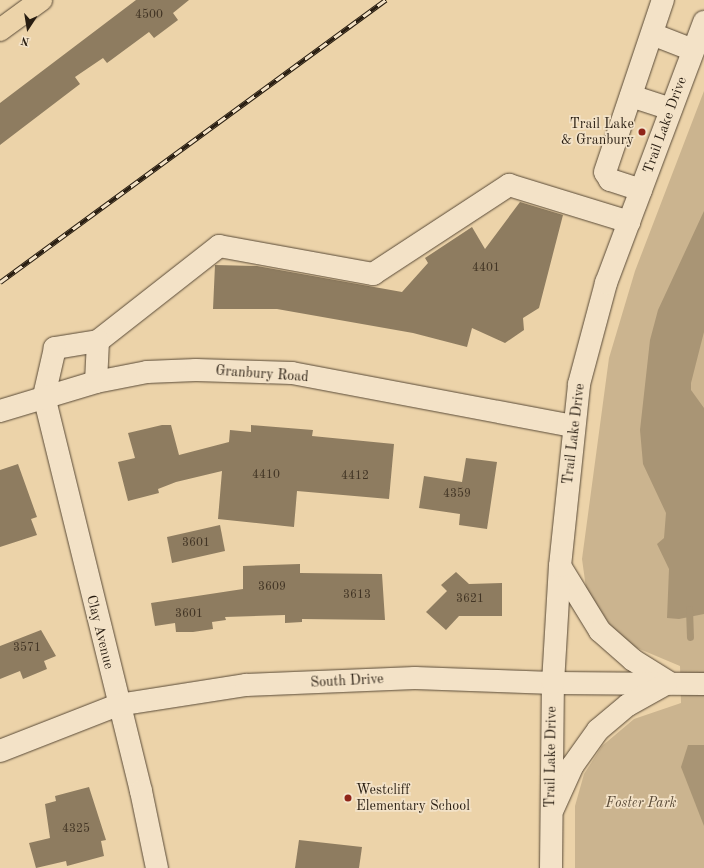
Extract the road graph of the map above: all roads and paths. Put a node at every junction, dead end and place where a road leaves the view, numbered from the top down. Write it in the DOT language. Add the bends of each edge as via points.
graph roads {
  1 [pos="41,0"];
  2 [pos="664,0"];
  3 [pos="704,22"];
  4 [pos="0,30"];
  5 [pos="652,34"];
  6 [pos="693,50"];
  7 [pos="630,96"];
  8 [pos="672,108"];
  9 [pos="641,190"];
  10 [pos="629,222"];
  11 [pos="98,341"];
  12 [pos="96,382"];
  13 [pos="44,396"];
  14 [pos="0,411"];
  15 [pos="572,426"];
  16 [pos="560,566"];
  17 [pos="553,683"];
  18 [pos="670,683"];
  19 [pos="704,684"];
  20 [pos="118,705"];
  21 [pos="0,751"];
  22 [pos="550,815"];
  23 [pos="156,868"];
  24 [pos="551,868"];
  1 -- 4 [label="main road"];
  2 -- 5 [label="street"];
  3 -- 6 [label="street, Trail Lake Drive"];
  5 -- 6 [label="street"];
  5 -- 7 [label="street"];
  6 -- 8 [label="street, Trail Lake Drive"];
  7 -- 8 [label="street"];
  7 -- 9 [label="street" via="605,172 610,180"];
  8 -- 9 [label="street, Trail Lake Drive"];
  9 -- 10 [label="street, Trail Lake Drive"];
  10 -- 11 [label="street" via="509,185 373,274 219,246"];
  10 -- 15 [label="street, Trail Lake Drive" via="587,344"];
  11 -- 12 [label="street"];
  11 -- 13 [label="street" via="55,348"];
  12 -- 13 [label="street, Granbury Road"];
  12 -- 15 [label="street, Granbury Road" via="147,372 292,374"];
  13 -- 14 [label="street, Granbury Road"];
  13 -- 20 [label="street, Clay Avenue"];
  15 -- 16 [label="street, Trail Lake Drive"];
  16 -- 17 [label="street, Trail Lake Drive"];
  16 -- 18 [label="street" via="600,632 633,660"];
  17 -- 18 [label="street, South Drive"];
  17 -- 20 [label="street, South Drive" via="415,678 254,685 156,696"];
  17 -- 22 [label="street, Trail Lake Drive"];
  18 -- 19 [label="street, South Drive"];
  18 -- 22 [label="street" via="628,705 598,730 573,765"];
  20 -- 21 [label="street, South Drive"];
  20 -- 23 [label="street, Clay Avenue" via="141,791"];
  22 -- 24 [label="street, Trail Lake Drive"];
}
